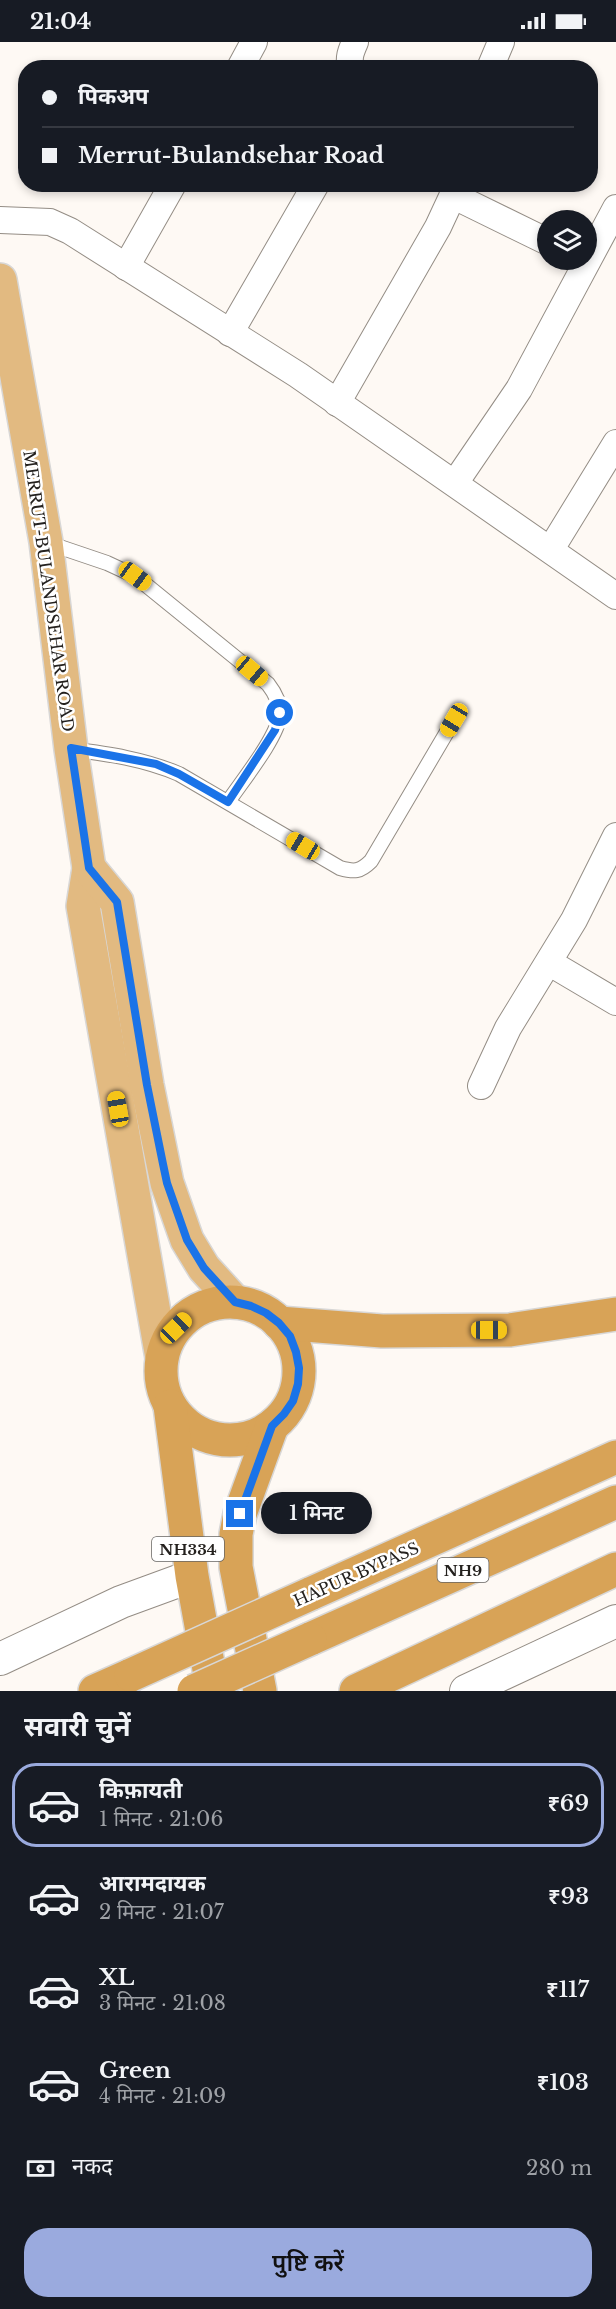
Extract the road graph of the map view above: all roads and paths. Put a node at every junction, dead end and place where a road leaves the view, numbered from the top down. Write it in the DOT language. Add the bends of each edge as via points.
graph roads {
  1 [pos="254,42"];
  2 [pos="356,42"];
  3 [pos="501,42"];
  4 [pos="244,60"];
  5 [pos="349,60"];
  6 [pos="493,60"];
  7 [pos="168,192"];
  8 [pos="311,192"];
  9 [pos="455,192"];
  10 [pos="460,192"];
  11 [pos="616,208"];
  12 [pos="0,220"];
  13 [pos="537,236"];
  14 [pos="597,242"];
  15 [pos="126,267"];
  16 [pos="581,270"];
  17 [pos="0,280"];
  18 [pos="230,333"];
  19 [pos="8,374"];
  20 [pos="338,403"];
  21 [pos="616,443"];
  22 [pos="455,483"];
  23 [pos="46,542"];
  24 [pos="551,549"];
  25 [pos="616,596"];
  26 [pos="454,720"];
  27 [pos="71,748"];
  28 [pos="228,802"];
  29 [pos="616,836"];
  30 [pos="89,868"];
  31 [pos="550,963"];
  32 [pos="616,1002"];
  33 [pos="481,1086"];
  34 [pos="235,1302"];
  35 [pos="616,1314"];
  36 [pos="279,1323"];
  37 [pos="162,1358"];
  38 [pos="170,1406"];
  39 [pos="272,1426"];
  40 [pos="616,1457"];
  41 [pos="616,1502"];
  42 [pos="616,1569"];
  43 [pos="192,1576"];
  44 [pos="616,1622"];
  45 [pos="0,1659"];
  46 [pos="95,1691"];
  47 [pos="194,1691"];
  48 [pos="213,1691"];
  49 [pos="260,1691"];
  50 [pos="356,1691"];
  51 [pos="466,1691"];
  1 -- 4 [label="street"];
  2 -- 5 [label="street"];
  3 -- 6 [label="street"];
  7 -- 15 [label="street"];
  8 -- 18 [label="street"];
  9 -- 20 [label="street"];
  10 -- 13 [label="street"];
  11 -- 14 [label="street"];
  12 -- 15 [label="street" via="50,222"];
  15 -- 18 [label="street"];
  16 -- 22 [label="street" via="519,389"];
  17 -- 19 [label="main road, MERRUT-BULANDSEHAR ROAD"];
  18 -- 20 [label="street"];
  19 -- 23 [label="main road, MERRUT-BULANDSEHAR ROAD"];
  20 -- 22 [label="street"];
  21 -- 24 [label="street"];
  22 -- 24 [label="street"];
  23 -- 27 [label="main road, MERRUT-BULANDSEHAR ROAD"];
  23 -- 28 [label="lane" via="135,576 268,684 277,697 280,713 275,730"];
  24 -- 25 [label="street"];
  26 -- 28 [label="lane" via="363,869 353,872 340,868"];
  27 -- 28 [label="lane" via="156,764"];
  27 -- 30 [label="main road, MERRUT-BULANDSEHAR ROAD"];
  29 -- 31 [label="street"];
  30 -- 34 [label="main road" via="117,902 167,1183 187,1240 204,1268"];
  30 -- 37 [label="main road, MERRUT-BULANDSEHAR ROAD" via="83,906"];
  31 -- 32 [label="street"];
  31 -- 33 [label="street" via="508,1028"];
  34 -- 36 [label="highway, NH334" via="266,1313"];
  34 -- 37 [label="highway, NH334" via="202,1308 188,1316 167,1342"];
  35 -- 36 [label="highway, NH334" via="510,1330 382,1331"];
  36 -- 39 [label="highway, NH334" via="296,1352 298,1384 293,1401"];
  37 -- 38 [label="highway, NH334" via="160,1374"];
  38 -- 39 [label="highway, NH334" via="193,1430 208,1437 241,1439"];
  38 -- 43 [label="highway, NH334"];
  39 -- 49 [label="highway" via="236,1534 236,1568"];
  40 -- 46 [label="highway, HAPUR BYPASS / NH9, bridge"];
  41 -- 47 [label="highway, NH9, bridge"];
  42 -- 50 [label="highway"];
  43 -- 45 [label="street" via="121,1602"];
  43 -- 48 [label="highway, NH334"];
  44 -- 51 [label="street"];
}
